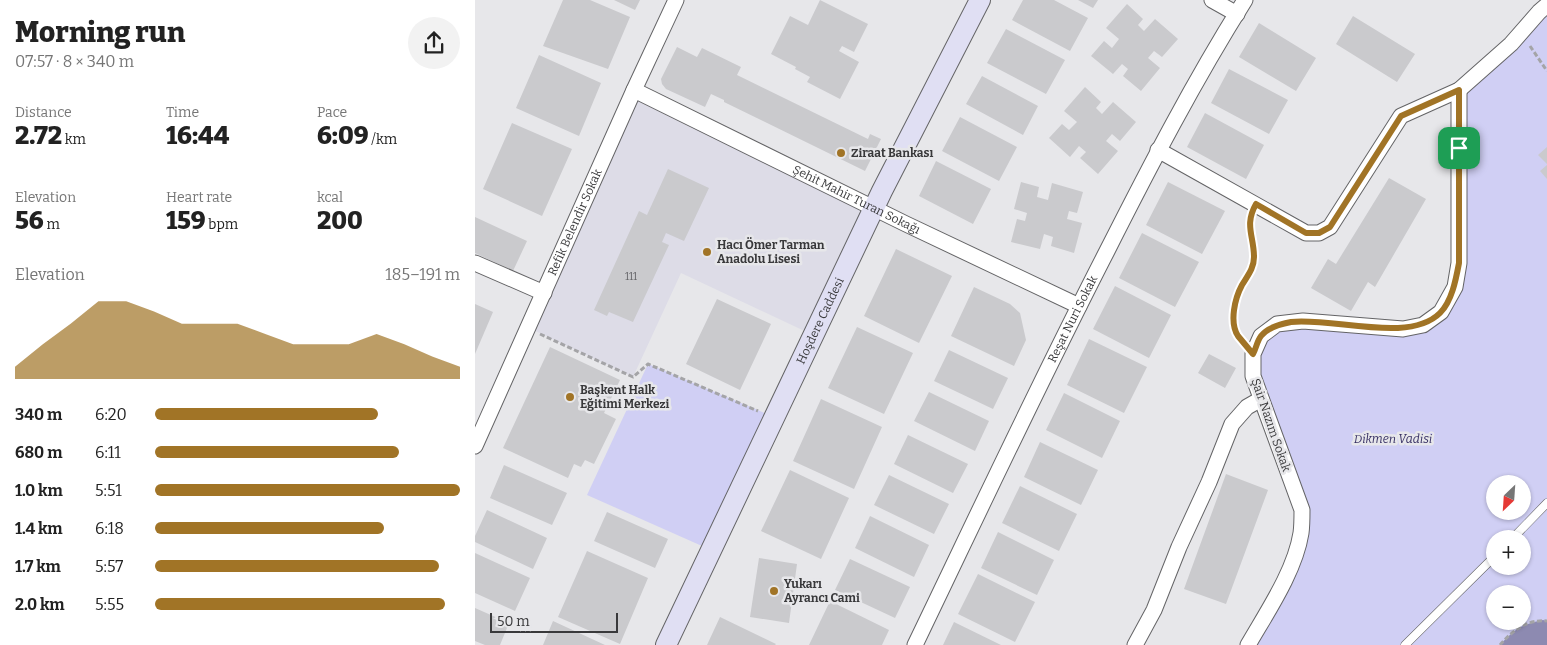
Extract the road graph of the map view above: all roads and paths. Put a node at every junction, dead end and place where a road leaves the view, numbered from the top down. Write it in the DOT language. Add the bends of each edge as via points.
graph roads {
  1 [pos="676,0"];
  2 [pos="980,0"];
  3 [pos="1212,0"];
  4 [pos="1245,0"];
  5 [pos="1547,5"];
  6 [pos="1237,14"];
  7 [pos="1520,34"];
  8 [pos="1547,71"];
  9 [pos="634,90"];
  10 [pos="1459,90"];
  11 [pos="1159,150"];
  12 [pos="1256,204"];
  13 [pos="874,207"];
  14 [pos="475,263"];
  15 [pos="544,294"];
  16 [pos="1079,306"];
  17 [pos="529,328"];
  18 [pos="1253,354"];
  19 [pos="1261,399"];
  20 [pos="481,417"];
  21 [pos="774,417"];
  22 [pos="475,446"];
  23 [pos="1547,503"];
  24 [pos="1521,530"];
  25 [pos="1486,565"];
  26 [pos="1547,621"];
  27 [pos="665,645"];
  28 [pos="915,645"];
  29 [pos="1135,645"];
  30 [pos="1248,645"];
  31 [pos="1405,645"];
  32 [pos="1500,645"];
  1 -- 9 [label="street, Refik Belendir Sokak"];
  2 -- 13 [label="main road, Hoşdere Caddesi"];
  3 -- 6 [label="street"];
  4 -- 6 [label="street, Reşat Nuri Sokak"];
  5 -- 7 [label="street"];
  6 -- 11 [label="street, Reşat Nuri Sokak"];
  7 -- 8 [label="path"];
  7 -- 10 [label="street"];
  9 -- 13 [label="street, Şehit Mahir Turan Sokağı"];
  9 -- 15 [label="street, Refik Belendir Sokak"];
  10 -- 12 [label="street" via="1401,116 1330,227 1319,233 1306,233"];
  10 -- 18 [label="street" via="1459,263 1455,287 1441,312 1423,325 1403,329 1303,321 1277,324 1261,336"];
  11 -- 12 [label="street"];
  11 -- 16 [label="street, Reşat Nuri Sokak"];
  12 -- 18 [label="path" via="1249,224 1253,266 1234,306 1237,334"];
  13 -- 16 [label="street, Şehit Mahir Turan Sokağı"];
  13 -- 21 [label="main road, Hoşdere Caddesi"];
  14 -- 15 [label="street"];
  15 -- 17 [label="street, Refik Belendir Sokak"];
  16 -- 28 [label="street, Reşat Nuri Sokak"];
  17 -- 20 [label="street, Refik Belendir Sokak"];
  17 -- 21 [label="path" via="633,377 647,364"];
  18 -- 19 [label="street, Şair Nazım Sokak" via="1253,376"];
  19 -- 29 [label="street" via="1247,407 1232,424 1154,610"];
  19 -- 30 [label="street, Şair Nazım Sokak" via="1302,510 1301,533 1285,579"];
  20 -- 22 [label="street, Refik Belendir Sokak"];
  21 -- 27 [label="main road, Hoşdere Caddesi"];
  23 -- 24 [label="lane"];
  25 -- 31 [label="lane"];
  26 -- 32 [label="path" via="1526,624"];
}
